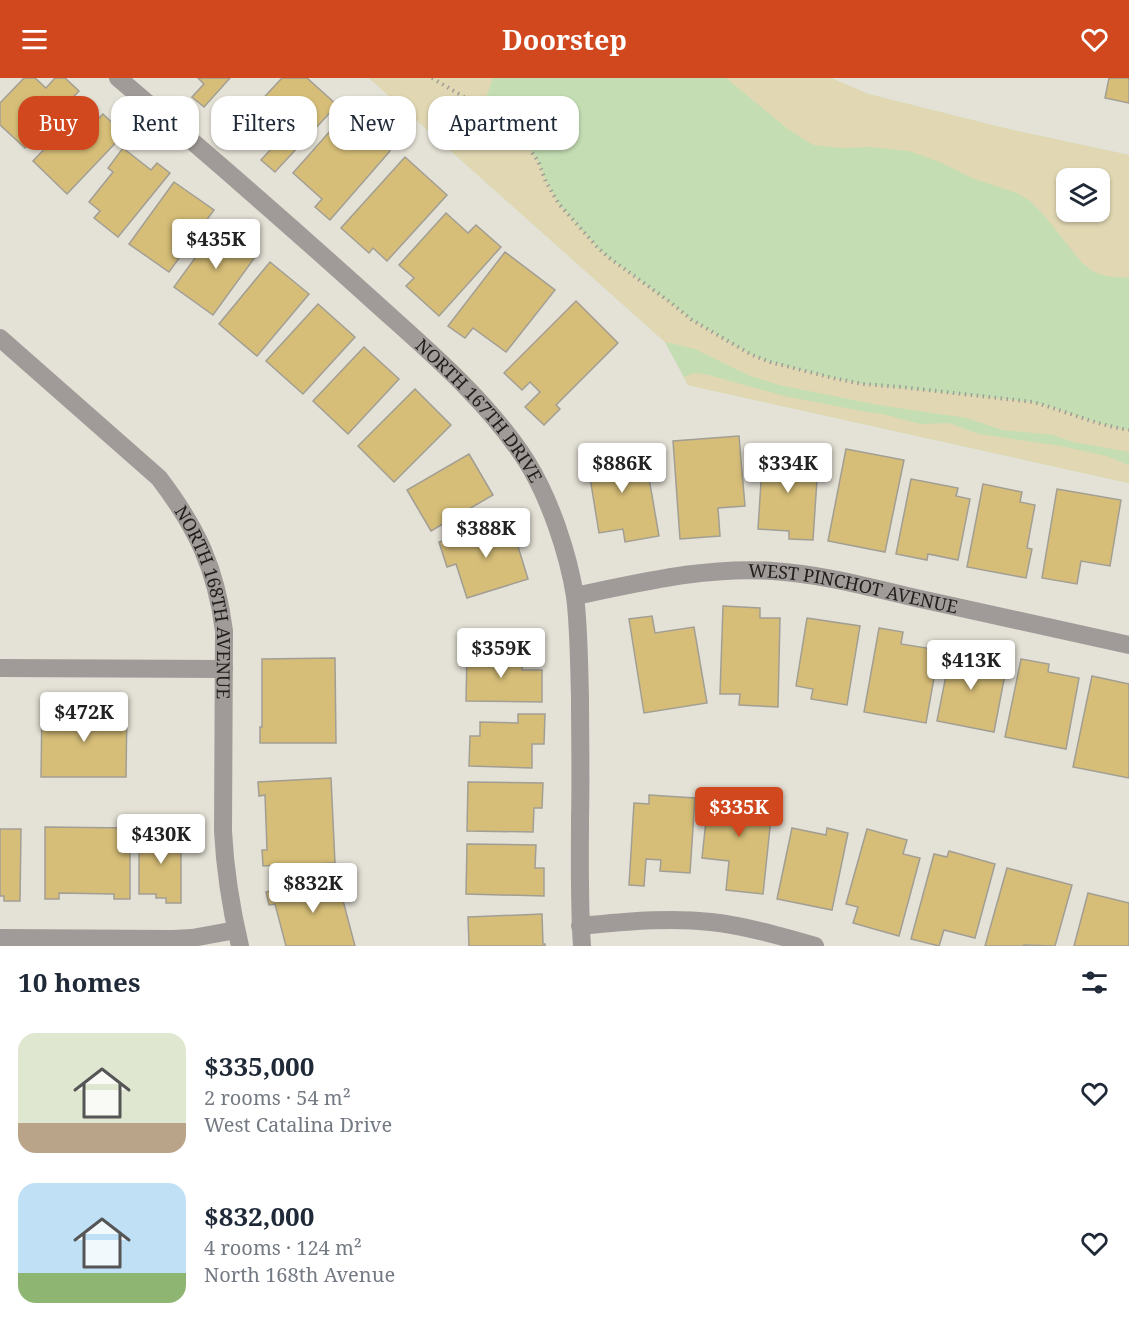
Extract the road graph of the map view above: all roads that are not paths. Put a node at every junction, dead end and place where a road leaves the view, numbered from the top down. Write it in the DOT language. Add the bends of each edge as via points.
graph roads {
  1 [pos="118,78"];
  2 [pos="0,338"];
  3 [pos="574,596"];
  4 [pos="1129,645"];
  5 [pos="0,668"];
  6 [pos="224,669"];
  7 [pos="580,926"];
  8 [pos="0,938"];
  9 [pos="238,938"];
  10 [pos="582,946"];
  11 [pos="815,946"];
  1 -- 3 [label="street, NORTH 167TH DRIVE" via="280,217 426,349 489,413 510,438 541,489 564,551"];
  2 -- 6 [label="street, NORTH 168TH AVENUE" via="159,478 178,503 205,552 214,578 224,631"];
  3 -- 4 [label="street, WEST PINCHOT AVENUE" via="693,574 772,571 870,587"];
  3 -- 7 [label="street, NORTH 167TH DRIVE" via="581,760"];
  5 -- 6 [label="street"];
  6 -- 9 [label="street, NORTH 168TH AVENUE" via="224,853"];
  7 -- 10 [label="street, NORTH 167TH DRIVE"];
  7 -- 11 [label="street" via="710,922"];
  8 -- 9 [label="street"];
}
